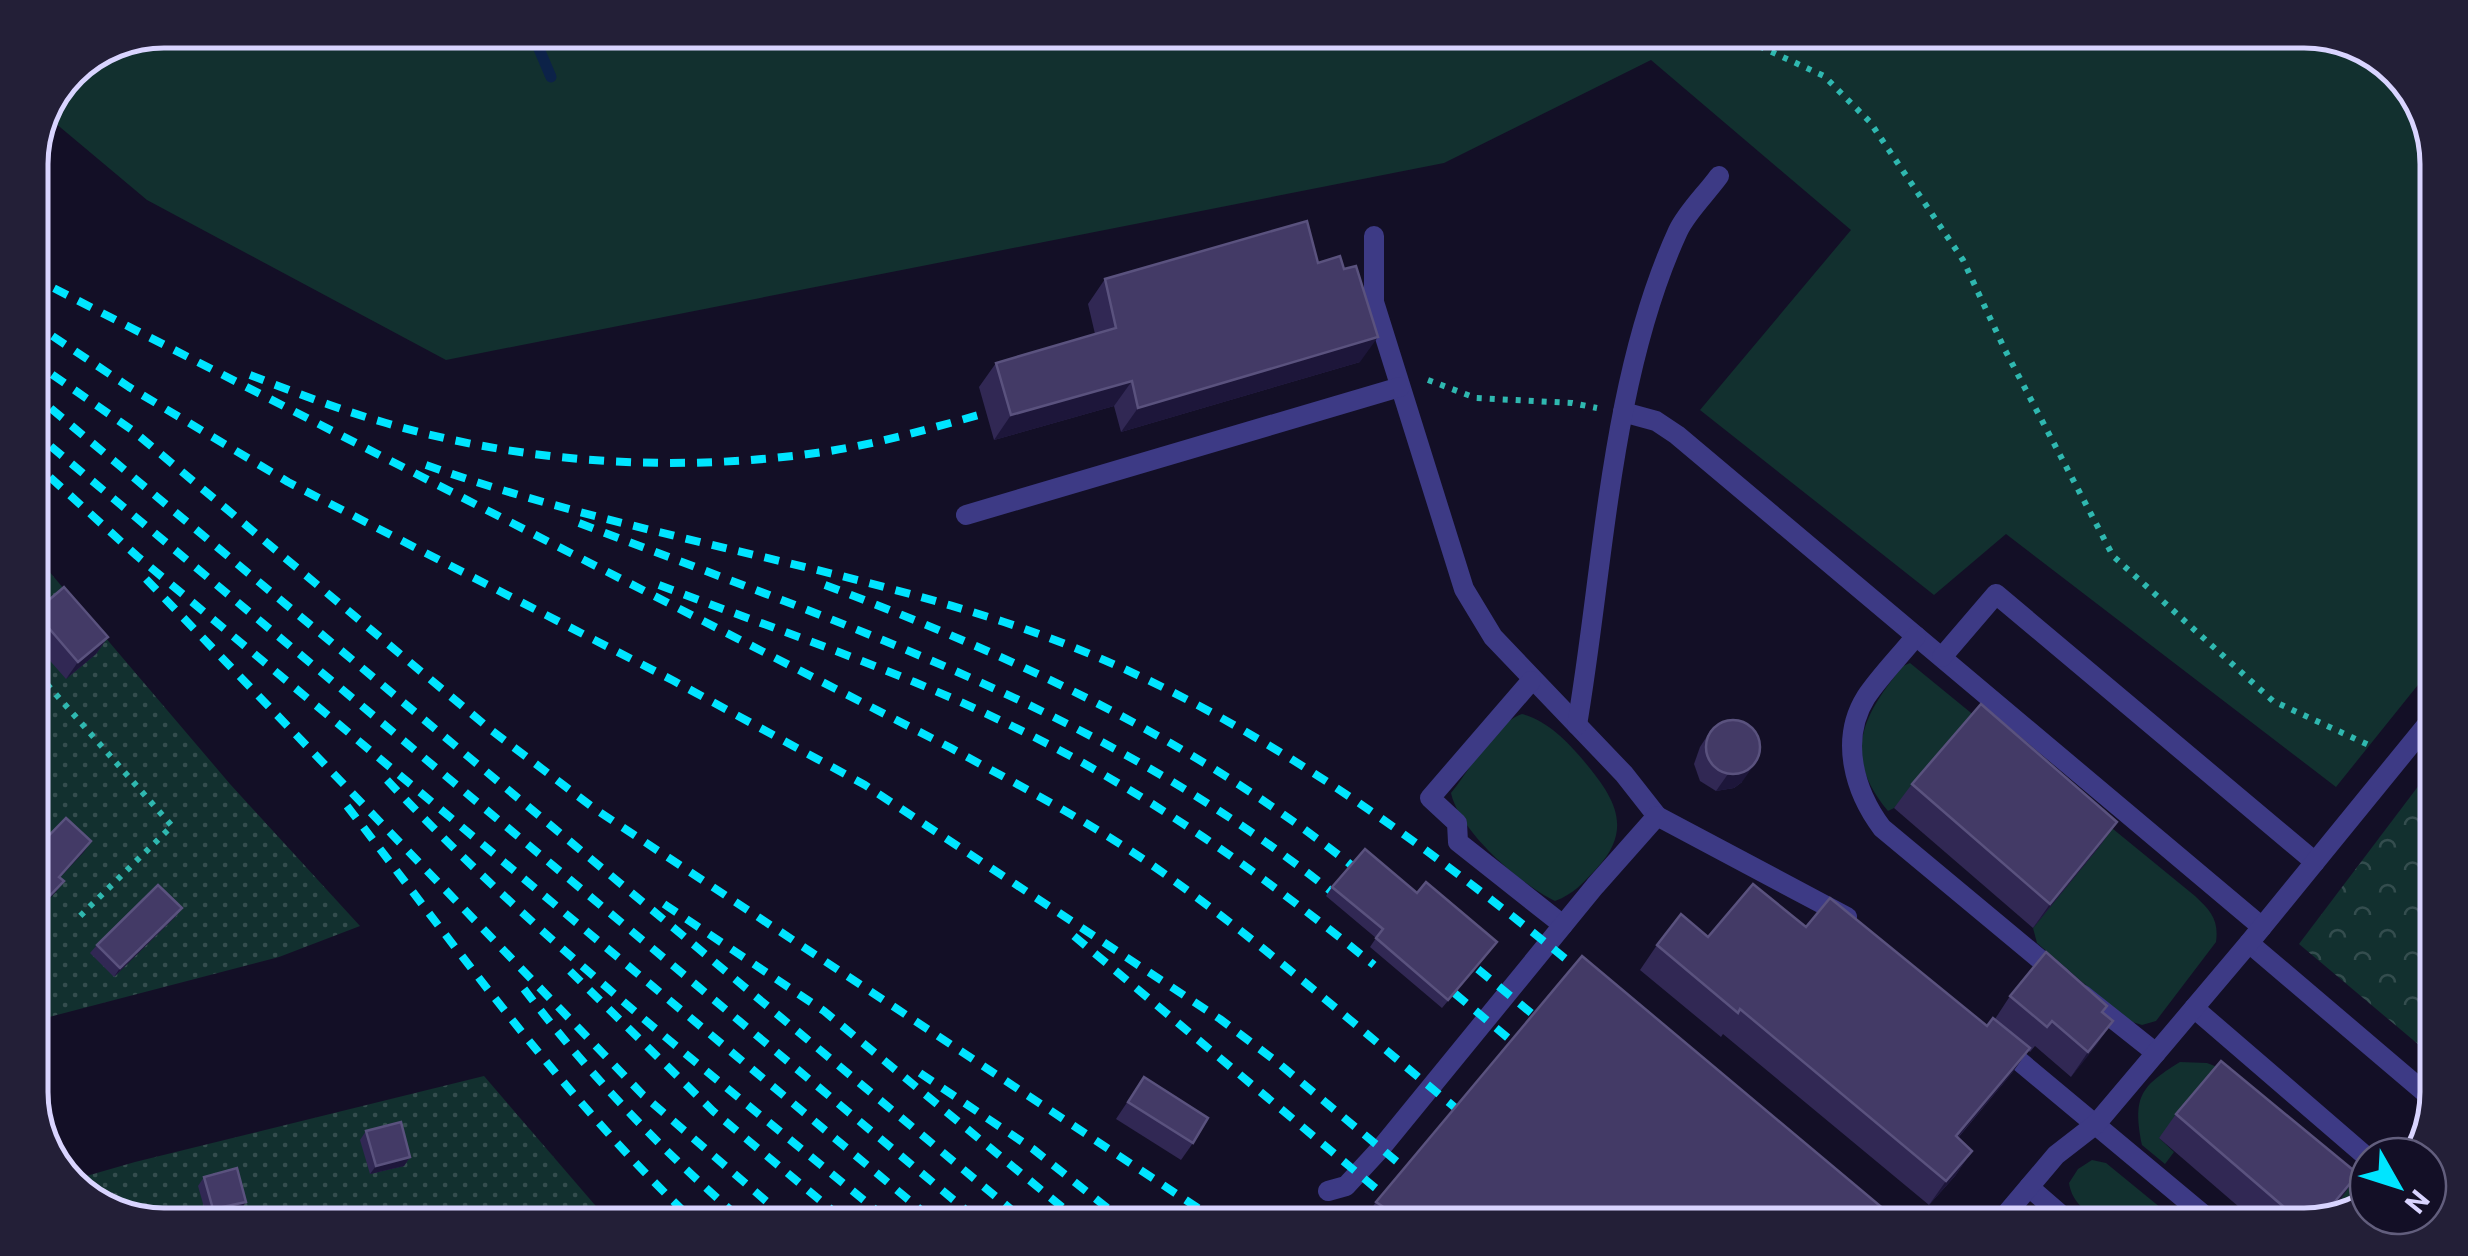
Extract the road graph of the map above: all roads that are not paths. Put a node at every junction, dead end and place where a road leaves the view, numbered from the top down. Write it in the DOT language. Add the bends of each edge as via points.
graph roads {
  1 [pos="1719,176"];
  2 [pos="1374,236"];
  3 [pos="1400,387"];
  4 [pos="1622,412"];
  5 [pos="966,514"];
  6 [pos="1916,636"];
  7 [pos="1942,658"];
  8 [pos="1531,680"];
  9 [pos="1578,725"];
  10 [pos="2420,733"];
  11 [pos="1657,816"];
  12 [pos="2315,862"];
  13 [pos="1563,924"];
  14 [pos="1869,935"];
  15 [pos="2256,935"];
  16 [pos="2194,1008"];
  17 [pos="1988,1035"];
  18 [pos="2156,1053"];
  19 [pos="2420,1087"];
  20 [pos="2096,1124"];
  21 [pos="2348,1141"];
  22 [pos="2028,1187"];
  23 [pos="1328,1191"];
  24 [pos="2011,1208"];
  25 [pos="2053,1208"];
  26 [pos="2196,1208"];
  1 -- 4 [label="lane" via="1679,228"];
  2 -- 3 [label="lane" via="1374,302"];
  3 -- 5 [label="lane"];
  3 -- 8 [label="lane" via="1464,588 1493,637"];
  4 -- 6 [label="lane" via="1656,421 1678,436"];
  4 -- 9 [label="lane"];
  6 -- 7 [label="lane"];
  6 -- 18 [label="lane" via="1864,700 1853,733 1854,777 1864,805 1882,828"];
  7 -- 12 [label="lane" via="1996,594"];
  7 -- 15 [label="lane"];
  8 -- 9 [label="lane"];
  8 -- 13 [label="lane" via="1430,798 1457,822 1458,842"];
  9 -- 11 [label="lane"];
  10 -- 12 [label="lane"];
  11 -- 13 [label="lane"];
  11 -- 14 [label="lane" via="1839,910"];
  12 -- 15 [label="lane"];
  13 -- 23 [label="lane" via="1381,1148 1346,1186"];
  15 -- 16 [label="lane"];
  15 -- 19 [label="lane"];
  16 -- 18 [label="lane"];
  16 -- 21 [label="lane"];
  17 -- 20 [label="lane"];
  18 -- 20 [label="lane"];
  20 -- 22 [label="lane"];
  20 -- 26 [label="lane"];
  22 -- 24 [label="lane"];
  22 -- 25 [label="lane"];
}
